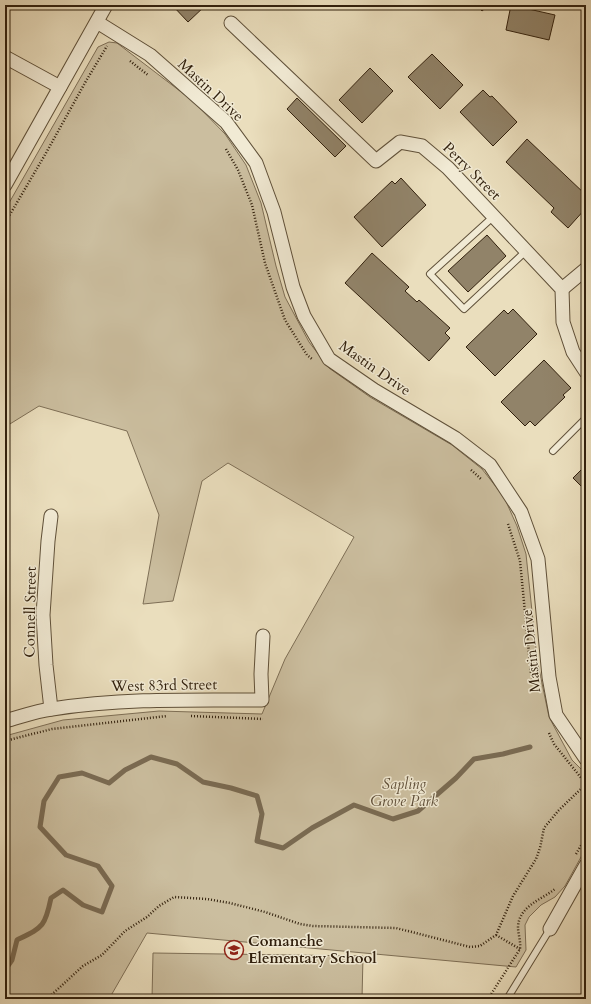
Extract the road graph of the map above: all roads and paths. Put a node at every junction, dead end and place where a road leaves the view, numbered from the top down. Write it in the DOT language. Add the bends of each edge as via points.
graph roads {
  1 [pos="106,5"];
  2 [pos="97,22"];
  3 [pos="231,23"];
  4 [pos="5,57"];
  5 [pos="60,87"];
  6 [pos="5,185"];
  7 [pos="494,216"];
  8 [pos="527,250"];
  9 [pos="586,269"];
  10 [pos="562,289"];
  11 [pos="586,372"];
  12 [pos="586,418"];
  13 [pos="553,451"];
  14 [pos="52,516"];
  15 [pos="263,636"];
  16 [pos="51,709"];
  17 [pos="185,715"];
  18 [pos="170,716"];
  19 [pos="263,719"];
  20 [pos="5,721"];
  21 [pos="5,741"];
  22 [pos="586,759"];
  23 [pos="586,784"];
  24 [pos="586,837"];
  25 [pos="574,857"];
  26 [pos="586,865"];
  27 [pos="557,886"];
  28 [pos="550,930"];
  29 [pos="496,935"];
  30 [pos="520,949"];
  31 [pos="47,999"];
  32 [pos="488,999"];
  33 [pos="507,999"];
  1 -- 2 [label="street"];
  2 -- 5 [label="street"];
  2 -- 22 [label="street, Mastin Drive" via="150,56 215,112 226,122 256,163 274,212 293,287 304,316 330,359 374,390 455,438 490,465 521,512 538,559 549,677 556,714"];
  3 -- 7 [label="street, Perry Street" via="376,161 400,142 422,146 448,168"];
  4 -- 5 [label="street"];
  5 -- 6 [label="street"];
  7 -- 8 [label="street, Perry Street"];
  7 -- 8 [label="lane" via="430,274 464,309"];
  8 -- 10 [label="street, Perry Street"];
  9 -- 10 [label="street"];
  10 -- 11 [label="street" via="563,322 573,352"];
  12 -- 13 [label="lane"];
  14 -- 16 [label="street, Connell Street" via="43,615"];
  15 -- 16 [label="street, West 83rd Street" via="262,700 112,702"];
  16 -- 20 [label="street, West 83rd Street"];
  17 -- 19 [label="path"];
  18 -- 21 [label="path" via="52,729"];
  23 -- 29 [label="path" via="544,828 536,859 513,896"];
  24 -- 25 [label="path"];
  26 -- 28 [label="street"];
  27 -- 30 [label="path" via="521,914 518,927"];
  28 -- 33 [label="lane"];
  29 -- 30 [label="path"];
  29 -- 31 [label="path" via="480,946 470,947 396,928 313,926 230,903 174,897 125,931 102,955 83,966"];
  30 -- 32 [label="path"];
}
